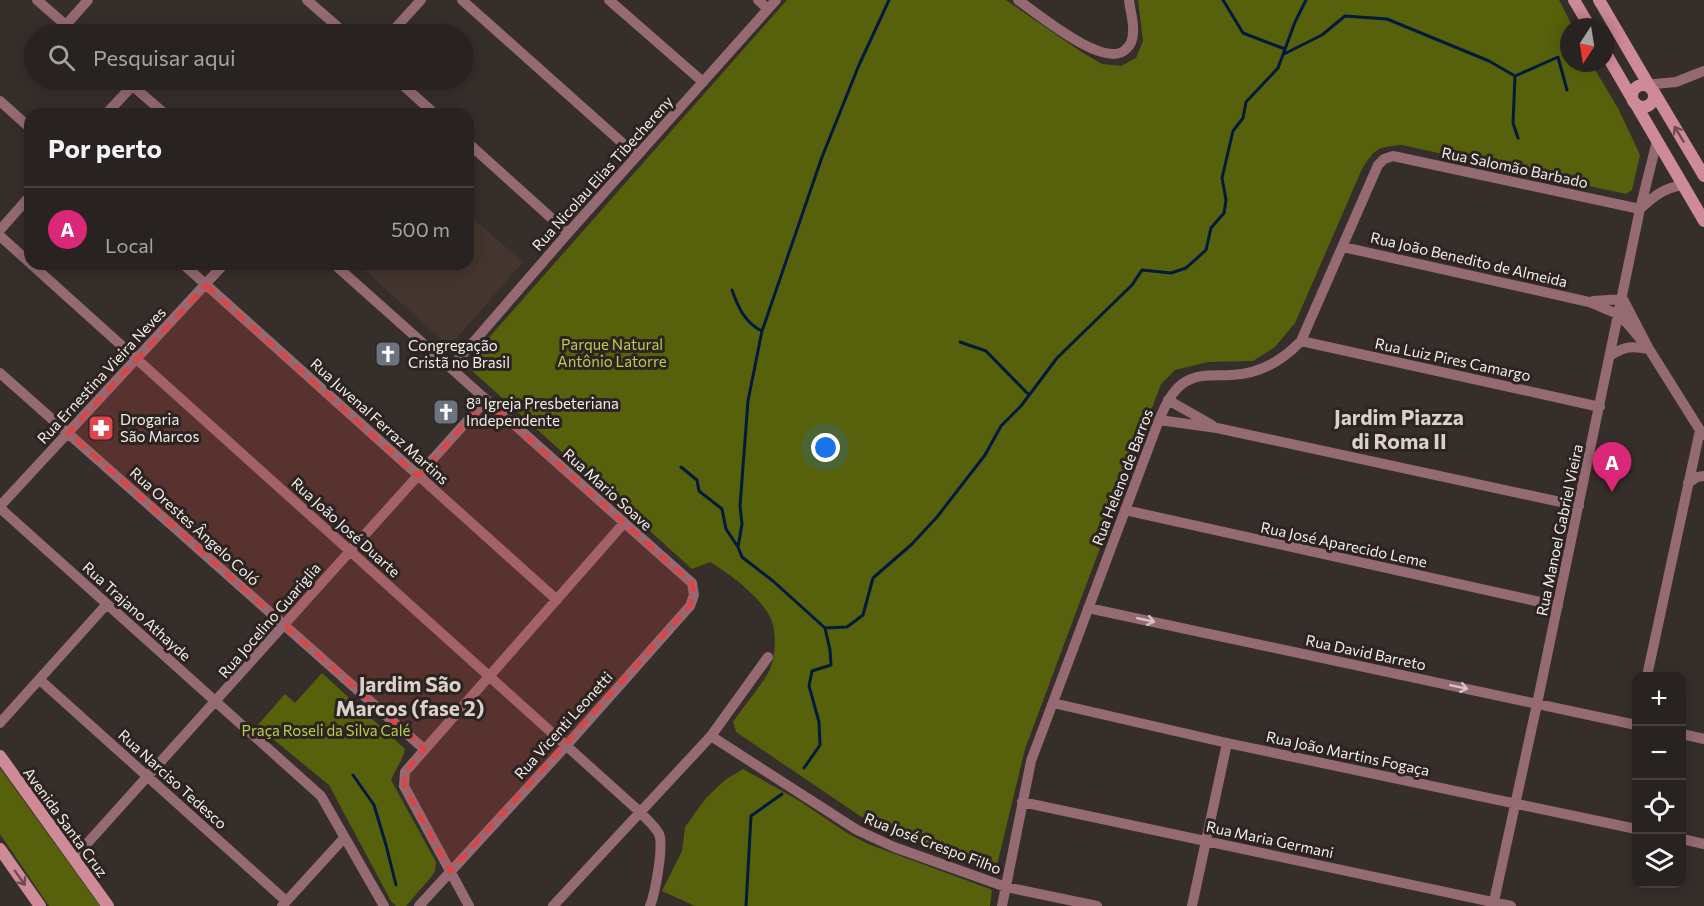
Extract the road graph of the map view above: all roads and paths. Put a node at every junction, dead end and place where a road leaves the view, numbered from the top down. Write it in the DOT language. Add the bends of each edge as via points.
graph roads {
  1 [pos="37,0"];
  2 [pos="88,0"];
  3 [pos="308,0"];
  4 [pos="421,0"];
  5 [pos="462,0"];
  6 [pos="609,0"];
  7 [pos="758,0"];
  8 [pos="1018,0"];
  9 [pos="1129,0"];
  10 [pos="1574,0"];
  11 [pos="1599,0"];
  12 [pos="772,4"];
  13 [pos="1585,18"];
  14 [pos="65,24"];
  15 [pos="67,24"];
  16 [pos="335,24"];
  17 [pos="399,24"];
  18 [pos="1614,68"];
  19 [pos="1704,71"];
  20 [pos="703,82"];
  21 [pos="123,90"];
  22 [pos="138,90"];
  23 [pos="408,90"];
  24 [pos="1651,91"];
  25 [pos="0,101"];
  26 [pos="1634,102"];
  27 [pos="110,108"];
  28 [pos="158,108"];
  29 [pos="428,108"];
  30 [pos="24,123"];
  31 [pos="1657,141"];
  32 [pos="474,148"];
  33 [pos="637,156"];
  34 [pos="1384,159"];
  35 [pos="1697,164"];
  36 [pos="1704,176"];
  37 [pos="1683,185"];
  38 [pos="24,203"];
  39 [pos="1640,209"];
  40 [pos="1704,221"];
  41 [pos="0,230"];
  42 [pos="568,233"];
  43 [pos="0,236"];
  44 [pos="1343,247"];
  45 [pos="24,257"];
  46 [pos="39,270"];
  47 [pos="190,270"];
  48 [pos="219,270"];
  49 [pos="341,270"];
  50 [pos="206,285"];
  51 [pos="1623,299"];
  52 [pos="1589,302"];
  53 [pos="1620,315"];
  54 [pos="1301,341"];
  55 [pos="1648,349"];
  56 [pos="1611,355"];
  57 [pos="137,358"];
  58 [pos="451,368"];
  59 [pos="0,373"];
  60 [pos="486,400"];
  61 [pos="1168,400"];
  62 [pos="1600,407"];
  63 [pos="1159,420"];
  64 [pos="1217,428"];
  65 [pos="68,433"];
  66 [pos="1702,434"];
  67 [pos="418,476"];
  68 [pos="1704,476"];
  69 [pos="1688,483"];
  70 [pos="1579,506"];
  71 [pos="0,507"];
  72 [pos="1125,510"];
  73 [pos="624,524"];
  74 [pos="350,550"];
  75 [pos="694,595"];
  76 [pos="557,600"];
  77 [pos="106,605"];
  78 [pos="1558,606"];
  79 [pos="1088,608"];
  80 [pos="283,625"];
  81 [pos="768,657"];
  82 [pos="1648,672"];
  83 [pos="490,676"];
  84 [pos="40,680"];
  85 [pos="216,703"];
  86 [pos="1053,703"];
  87 [pos="1537,704"];
  88 [pos="0,723"];
  89 [pos="1632,724"];
  90 [pos="1686,735"];
  91 [pos="711,736"];
  92 [pos="1704,739"];
  93 [pos="1227,743"];
  94 [pos="566,746"];
  95 [pos="423,749"];
  96 [pos="0,756"];
  97 [pos="149,777"];
  98 [pos="1022,802"];
  99 [pos="1515,803"];
  100 [pos="640,812"];
  101 [pos="1632,828"];
  102 [pos="344,838"];
  103 [pos="1686,840"];
  104 [pos="1205,841"];
  105 [pos="1704,844"];
  106 [pos="0,849"];
  107 [pos="74,858"];
  108 [pos="450,872"];
  109 [pos="1006,887"];
  110 [pos="284,903"];
  111 [pos="1493,904"];
  112 [pos="40,906"];
  113 [pos="108,906"];
  114 [pos="384,906"];
  115 [pos="419,906"];
  116 [pos="469,906"];
  117 [pos="553,906"];
  118 [pos="650,906"];
  119 [pos="1002,906"];
  120 [pos="1097,906"];
  121 [pos="1192,906"];
  122 [pos="1511,906"];
  1 -- 14 [label="street"];
  2 -- 15 [label="street"];
  3 -- 16 [label="street"];
  4 -- 17 [label="street"];
  5 -- 33 [label="street"];
  6 -- 20 [label="street"];
  7 -- 12 [label="street"];
  8 -- 9 [label="street" via="1090,49 1111,56 1124,52 1132,40"];
  10 -- 13 [label="street"];
  11 -- 24 [label="street"];
  12 -- 20 [label="street, Rua Nicolau Elias Tibechereny"];
  18 -- 26 [label="street"];
  19 -- 24 [label="street"];
  20 -- 33 [label="street, Rua Nicolau Elias Tibechereny"];
  21 -- 27 [label="street"];
  22 -- 28 [label="street"];
  23 -- 29 [label="street"];
  24 -- 26 [label="street" via="1645,107"];
  24 -- 26 [label="street" via="1638,86 1633,91"];
  35 -- 24 [label="street, one-way"];
  25 -- 30 [label="street"];
  26 -- 31 [label="street"];
  31 -- 37 [label="street"];
  31 -- 39 [label="street, Rua Manoel Gabriel Vieira"];
  32 -- 42 [label="street"];
  33 -- 42 [label="street, Rua Nicolau Elias Tibechereny"];
  34 -- 39 [label="street, Rua Salomão Barbado" via="1393,156"];
  34 -- 44 [label="street, Rua Heleno de Barros"];
  35 -- 36 [label="street"];
  35 -- 37 [label="street" via="1695,177"];
  37 -- 39 [label="street" via="1656,194"];
  37 -- 40 [label="street"];
  38 -- 41 [label="street"];
  39 -- 51 [label="street, Rua Manoel Gabriel Vieira"];
  42 -- 58 [label="street, Rua Nicolau Elias Tibechereny"];
  43 -- 45 [label="street, Rua João José Duarte"];
  44 -- 52 [label="street, Rua João Benedito de Almeida"];
  44 -- 54 [label="street, Rua Heleno de Barros"];
  46 -- 57 [label="street, Rua João José Duarte"];
  47 -- 50 [label="street, Rua Juvenal Ferraz Martins"];
  48 -- 50 [label="street, Rua Ernestina Vieira Neves"];
  49 -- 58 [label="street, Rua Mario Soave"];
  50 -- 57 [label="street, Rua Ernestina Vieira Neves"];
  50 -- 67 [label="street, Rua Juvenal Ferraz Martins"];
  51 -- 52 [label="street, Rua João Benedito de Almeida"];
  51 -- 53 [label="street, Rua Manoel Gabriel Vieira"];
  51 -- 55 [label="street, Rua João Benedito de Almeida"];
  52 -- 53 [label="street, Rua João Benedito de Almeida"];
  53 -- 55 [label="street, Rua João Benedito de Almeida"];
  53 -- 56 [label="street, Rua Manoel Gabriel Vieira"];
  54 -- 61 [label="street, Rua Heleno de Barros" via="1267,368 1193,378"];
  54 -- 62 [label="street, Rua Luiz Pires Camargo"];
  55 -- 56 [label="street" via="1631,345"];
  55 -- 66 [label="street, Rua João Benedito de Almeida"];
  56 -- 62 [label="street, Rua Manoel Gabriel Vieira"];
  57 -- 65 [label="street, Rua Ernestina Vieira Neves"];
  57 -- 74 [label="street, Rua João José Duarte"];
  58 -- 60 [label="street, Rua Mario Soave"];
  59 -- 65 [label="street, Rua Orestes Ângelo Coló"];
  60 -- 67 [label="street, Rua Jocelino Guariglia"];
  60 -- 73 [label="street, Rua Mario Soave"];
  61 -- 63 [label="street, Rua Heleno de Barros"];
  61 -- 64 [label="street"];
  62 -- 70 [label="street, Rua Manoel Gabriel Vieira"];
  63 -- 64 [label="street"];
  63 -- 72 [label="street, Rua Heleno de Barros"];
  64 -- 70 [label="street"];
  65 -- 71 [label="street, Rua Ernestina Vieira Neves"];
  65 -- 80 [label="street, Rua Orestes Ângelo Coló"];
  66 -- 69 [label="street"];
  67 -- 74 [label="street, Rua Jocelino Guariglia"];
  67 -- 76 [label="street, Rua Juvenal Ferraz Martins"];
  68 -- 69 [label="street"];
  69 -- 82 [label="street"];
  70 -- 78 [label="street, Rua Manoel Gabriel Vieira"];
  71 -- 77 [label="street, Rua Trajano Athayde"];
  72 -- 78 [label="street, Rua José Aparecido Leme"];
  72 -- 79 [label="street, Rua Heleno de Barros"];
  73 -- 75 [label="street, Rua Mario Soave" via="692,583"];
  73 -- 76 [label="street"];
  74 -- 80 [label="street, Rua Jocelino Guariglia"];
  74 -- 83 [label="street, Rua João José Duarte"];
  75 -- 94 [label="street, Rua Vicenti Leonetti" via="690,606"];
  76 -- 83 [label="street"];
  77 -- 84 [label="street"];
  77 -- 85 [label="street, Rua Trajano Athayde"];
  78 -- 87 [label="street, Rua Manoel Gabriel Vieira"];
  79 -- 86 [label="street, Rua Heleno de Barros"];
  79 -- 87 [label="street, Rua David Barreto, one-way"];
  80 -- 85 [label="street, Rua Jocelino Guariglia"];
  80 -- 95 [label="street, Rua Orestes Ângelo Coló"];
  81 -- 91 [label="street"];
  83 -- 94 [label="street, Rua João José Duarte"];
  83 -- 95 [label="street"];
  84 -- 88 [label="street"];
  84 -- 97 [label="street, Rua Narciso Tedesco"];
  85 -- 97 [label="street, Rua Jocelino Guariglia"];
  85 -- 102 [label="street, Rua Trajano Athayde" via="321,796"];
  86 -- 93 [label="street, Rua João Martins Fogaça"];
  86 -- 98 [label="street, Rua Heleno de Barros" via="1031,761"];
  87 -- 89 [label="street, Rua David Barreto"];
  87 -- 99 [label="street, Rua Manoel Gabriel Vieira"];
  90 -- 92 [label="street"];
  91 -- 100 [label="street"];
  91 -- 109 [label="street, Rua José Crespo Filho" via="857,830"];
  93 -- 99 [label="street, Rua João Martins Fogaça"];
  93 -- 104 [label="street"];
  94 -- 100 [label="street, Rua João José Duarte"];
  94 -- 108 [label="street, Rua Vicenti Leonetti"];
  95 -- 108 [label="street" via="405,772 404,786"];
  96 -- 107 [label="street, Avenida Santa Cruz"];
  97 -- 107 [label="street, Rua Jocelino Guariglia"];
  97 -- 110 [label="street, Rua Narciso Tedesco"];
  98 -- 104 [label="street, Rua Maria Germani"];
  98 -- 109 [label="street, Rua Heleno de Barros"];
  99 -- 101 [label="street, Rua João Martins Fogaça"];
  99 -- 111 [label="street, Rua Manoel Gabriel Vieira"];
  100 -- 117 [label="street"];
  100 -- 118 [label="street, Rua João José Duarte" via="660,836"];
  102 -- 110 [label="street"];
  102 -- 114 [label="street, Rua Trajano Athayde"];
  103 -- 105 [label="street"];
  104 -- 111 [label="street, Rua Maria Germani"];
  104 -- 121 [label="street"];
  106 -- 112 [label="street, one-way"];
  107 -- 113 [label="street, Avenida Santa Cruz"];
  108 -- 115 [label="street, Rua Vicenti Leonetti"];
  108 -- 116 [label="street"];
  109 -- 119 [label="street, Rua Heleno de Barros"];
  109 -- 120 [label="street, Rua José Crespo Filho"];
  111 -- 122 [label="street, Rua Maria Germani"];
}
